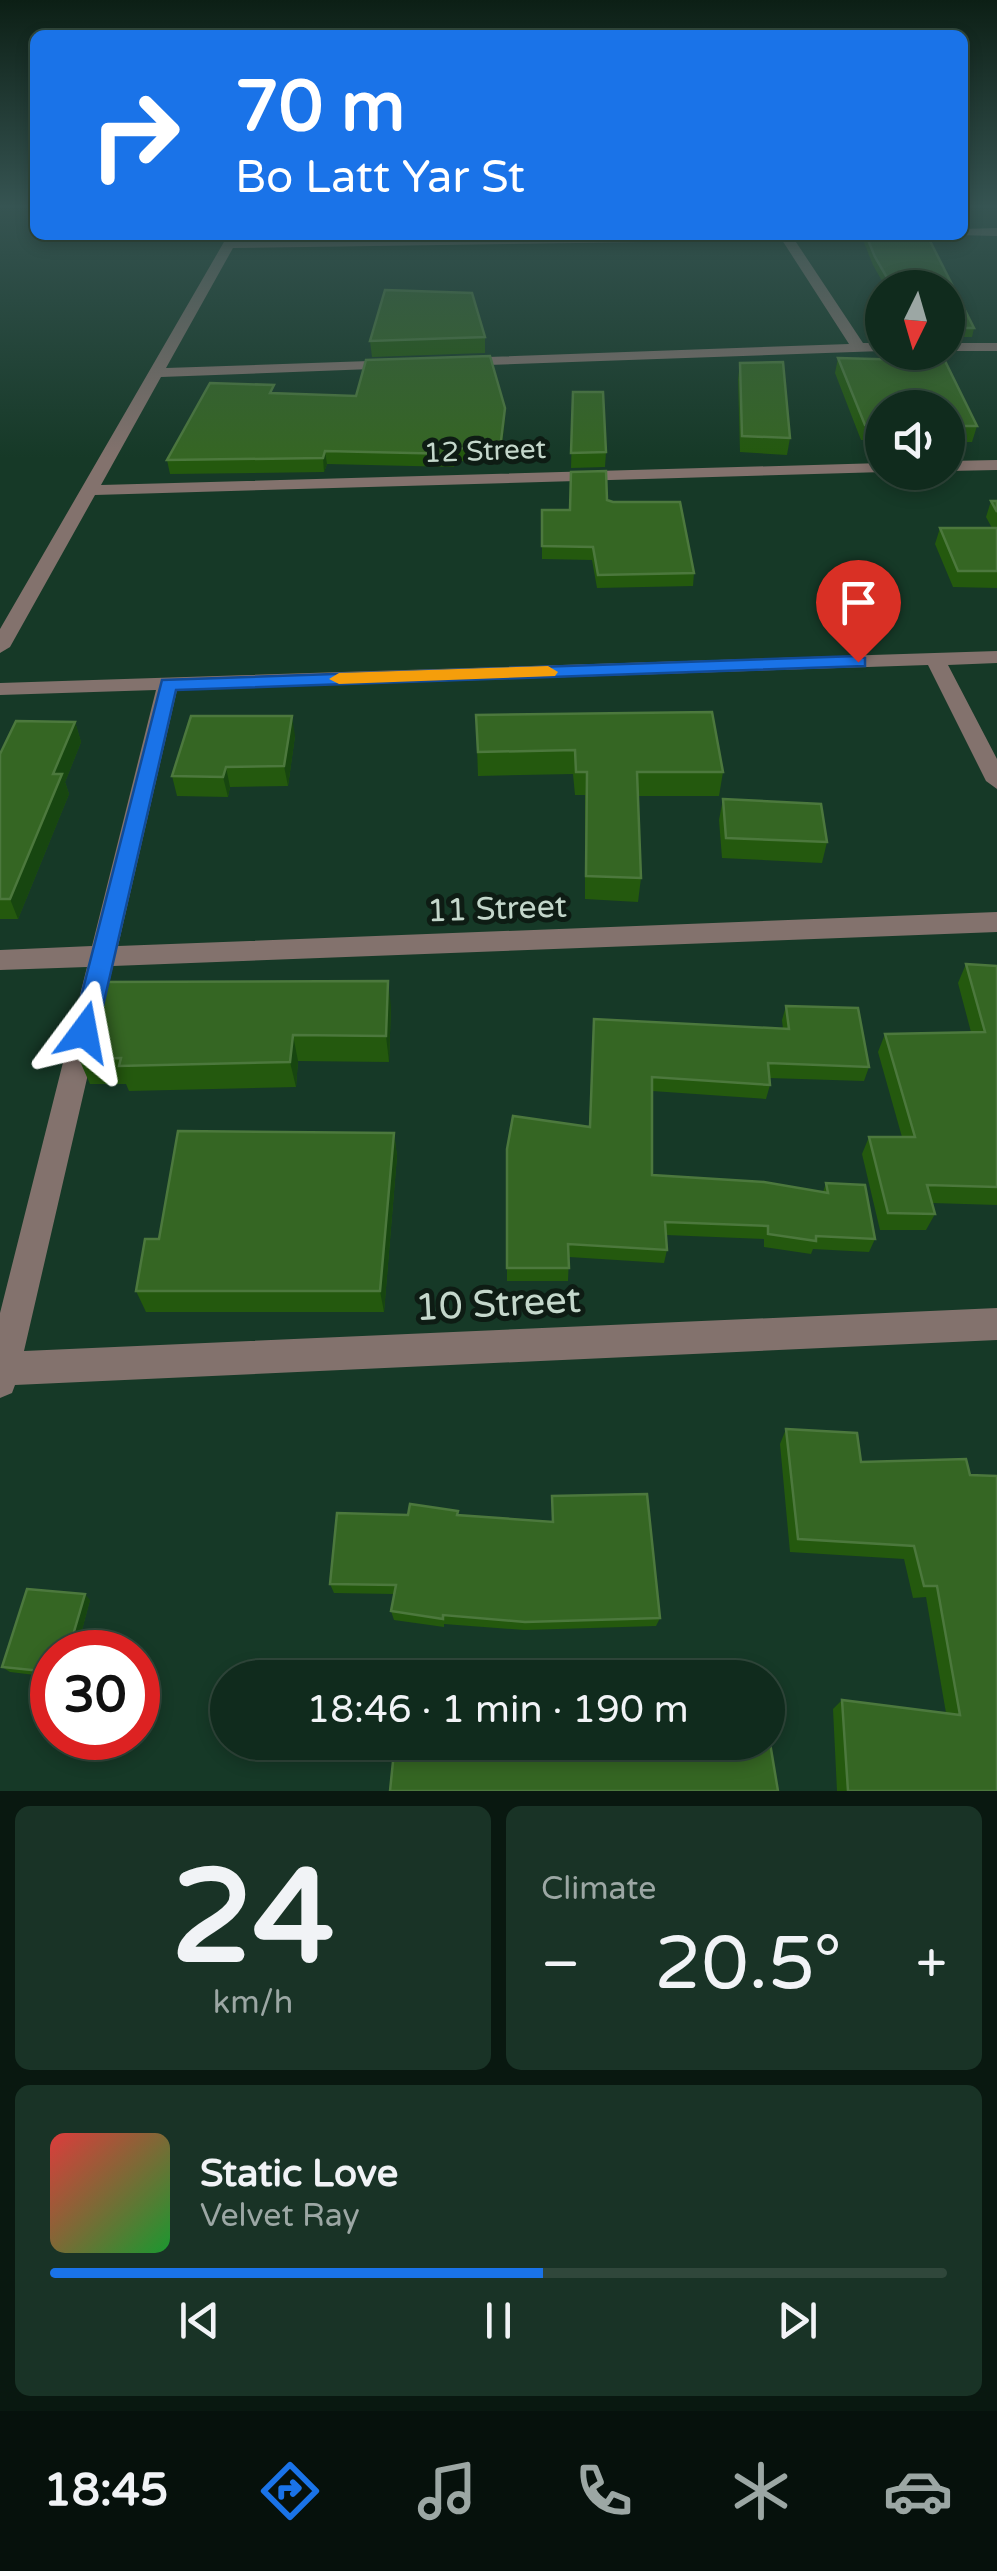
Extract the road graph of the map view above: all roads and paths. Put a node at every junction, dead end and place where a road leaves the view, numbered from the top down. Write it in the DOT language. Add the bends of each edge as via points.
graph roads {
  1 [pos="202,292"];
  2 [pos="822,292"];
  3 [pos="858,347"];
  4 [pos="865,347"];
  5 [pos="965,347"];
  6 [pos="997,347"];
  7 [pos="448,362"];
  8 [pos="409,364"];
  9 [pos="155,373"];
  10 [pos="997,465"];
  11 [pos="965,466"];
  12 [pos="865,468"];
  13 [pos="90,490"];
  14 [pos="0,647"];
  15 [pos="997,657"];
  16 [pos="935,659"];
  17 [pos="168,684"];
  18 [pos="0,689"];
  19 [pos="997,781"];
  20 [pos="997,922"];
  21 [pos="102,956"];
  22 [pos="0,960"];
  23 [pos="997,1324"];
  24 [pos="2,1375"];
  1 -- 9 [label="street"];
  2 -- 3 [label="street"];
  3 -- 4 [label="street"];
  3 -- 7 [label="street"];
  5 -- 6 [label="street"];
  8 -- 9 [label="street"];
  9 -- 13 [label="street"];
  10 -- 11 [label="street"];
  12 -- 13 [label="street, 12 Street"];
  13 -- 14 [label="street"];
  15 -- 16 [label="street"];
  16 -- 17 [label="street"];
  16 -- 19 [label="street"];
  17 -- 18 [label="street"];
  17 -- 21 [label="street"];
  20 -- 21 [label="street, 11 Street"];
  21 -- 22 [label="street, 11 Street"];
  21 -- 24 [label="street"];
  23 -- 24 [label="street, 10 Street"];
}
